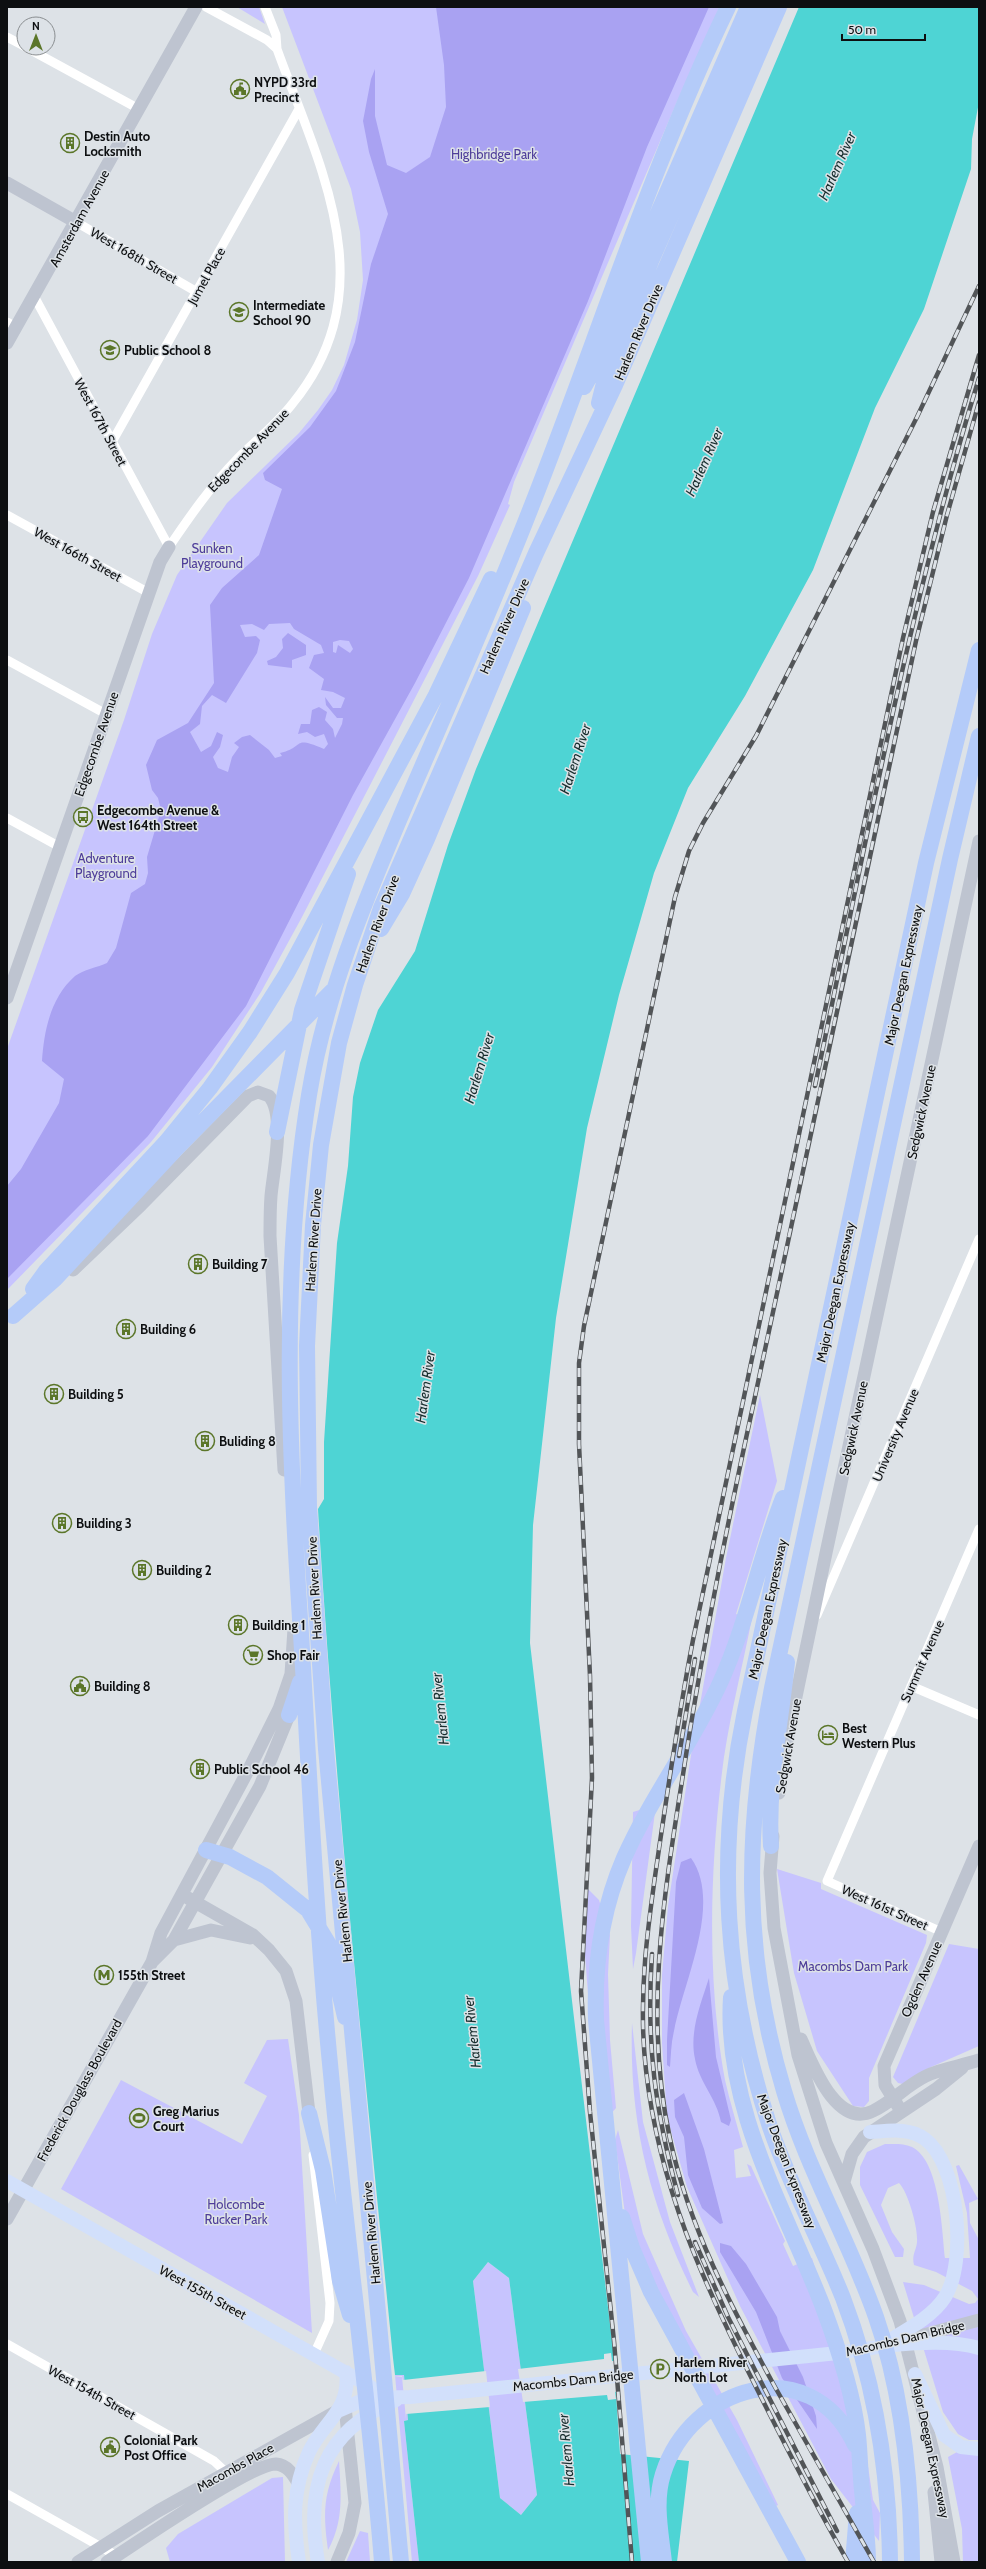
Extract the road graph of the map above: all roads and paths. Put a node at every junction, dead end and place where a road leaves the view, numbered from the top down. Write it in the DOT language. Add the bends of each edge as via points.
graph roads {
  1 [pos="196,7"];
  2 [pos="206,7"];
  3 [pos="265,7"];
  4 [pos="728,7"];
  5 [pos="748,7"];
  6 [pos="763,7"];
  7 [pos="779,7"];
  8 [pos="7,37"];
  9 [pos="16,42"];
  10 [pos="277,49"];
  11 [pos="42,56"];
  12 [pos="139,109"];
  13 [pos="299,110"];
  14 [pos="7,183"];
  15 [pos="76,222"];
  16 [pos="197,292"];
  17 [pos="34,296"];
  18 [pos="11,324"];
  19 [pos="7,343"];
  20 [pos="560,429"];
  21 [pos="589,441"];
  22 [pos="112,442"];
  23 [pos="557,507"];
  24 [pos="7,515"];
  25 [pos="517,542"];
  26 [pos="168,547"];
  27 [pos="149,593"];
  28 [pos="979,650"];
  29 [pos="7,660"];
  30 [pos="106,714"];
  31 [pos="979,736"];
  32 [pos="7,818"];
  33 [pos="366,825"];
  34 [pos="979,841"];
  35 [pos="60,847"];
  36 [pos="8,993"];
  37 [pos="278,1132"];
  38 [pos="979,1240"];
  39 [pos="10,1319"];
  40 [pos="800,1456"];
  41 [pos="979,1529"];
  42 [pos="792,1597"];
  43 [pos="316,1629"];
  44 [pos="811,1631"];
  45 [pos="911,1686"];
  46 [pos="284,1712"];
  47 [pos="979,1715"];
  48 [pos="255,1757"];
  49 [pos="270,1764"];
  50 [pos="228,1809"];
  51 [pos="244,1817"];
  52 [pos="770,1846"];
  53 [pos="979,1846"];
  54 [pos="206,1850"];
  55 [pos="223,1854"];
  56 [pos="827,1881"];
  57 [pos="182,1894"];
  58 [pos="196,1902"];
  59 [pos="942,1932"];
  60 [pos="174,1940"];
  61 [pos="261,1942"];
  62 [pos="152,1962"];
  63 [pos="733,1969"];
  64 [pos="792,2019"];
  65 [pos="354,2051"];
  66 [pos="979,2060"];
  67 [pos="965,2065"];
  68 [pos="892,2098"];
  69 [pos="901,2112"];
  70 [pos="309,2113"];
  71 [pos="870,2132"];
  72 [pos="612,2176"];
  73 [pos="7,2180"];
  74 [pos="844,2182"];
  75 [pos="24,2189"];
  76 [pos="7,2219"];
  77 [pos="979,2320"];
  78 [pos="7,2344"];
  79 [pos="880,2346"];
  80 [pos="979,2348"];
  81 [pos="314,2352"];
  82 [pos="838,2353"];
  83 [pos="362,2354"];
  84 [pos="346,2372"];
  85 [pos="915,2374"];
  86 [pos="370,2386"];
  87 [pos="402,2398"];
  88 [pos="362,2399"];
  89 [pos="335,2414"];
  90 [pos="928,2435"];
  91 [pos="335,2445"];
  92 [pos="979,2449"];
  93 [pos="859,2455"];
  94 [pos="230,2477"];
  95 [pos="861,2480"];
  96 [pos="298,2483"];
  97 [pos="7,2494"];
  98 [pos="101,2547"];
  99 [pos="381,2555"];
  100 [pos="401,2555"];
  101 [pos="112,2559"];
  102 [pos="318,2561"];
  103 [pos="78,2562"];
  104 [pos="299,2562"];
  105 [pos="337,2562"];
  106 [pos="649,2562"];
  107 [pos="664,2562"];
  108 [pos="798,2562"];
  109 [pos="853,2562"];
  110 [pos="868,2562"];
  111 [pos="890,2562"];
  112 [pos="912,2562"];
  113 [pos="941,2562"];
  114 [pos="954,2562"];
  1 -- 12 [label="main road, Amsterdam Avenue"];
  2 -- 10 [label="street" via="267,40"];
  3 -- 10 [label="street, Edgecombe Avenue" via="276,35"];
  4 -- 20 [label="highway, Harlem River Drive" via="646,196"];
  5 -- 20 [label="highway" via="641,252 598,362"];
  6 -- 21 [label="highway" via="651,261 605,379"];
  7 -- 21 [label="highway, Harlem River Drive"];
  8 -- 9 [label="street"];
  10 -- 13 [label="street, Edgecombe Avenue"];
  11 -- 12 [label="street"];
  12 -- 15 [label="main road, Amsterdam Avenue"];
  13 -- 16 [label="street, Jumel Place"];
  13 -- 26 [label="street, Edgecombe Avenue" via="330,197 339,237 341,268 332,328 321,359 303,390 278,422 238,458 210,488"];
  14 -- 15 [label="main road, West 168th Street"];
  15 -- 16 [label="street, West 168th Street"];
  15 -- 17 [label="main road, Amsterdam Avenue"];
  16 -- 22 [label="street, Jumel Place"];
  17 -- 18 [label="main road, Amsterdam Avenue"];
  17 -- 22 [label="street, West 167th Street"];
  18 -- 19 [label="main road, Amsterdam Avenue"];
  20 -- 25 [label="highway, Harlem River Drive"];
  21 -- 23 [label="highway, Harlem River Drive"];
  22 -- 26 [label="street, West 167th Street"];
  23 -- 39 [label="highway" via="545,555 466,746 411,875 378,934 331,992 196,1129 81,1252"];
  23 -- 43 [label="highway, Harlem River Drive" via="381,908 355,985 335,1063 317,1184 307,1346 308,1468"];
  24 -- 27 [label="street, West 166th Street"];
  25 -- 33 [label="highway" via="488,584 436,695"];
  25 -- 83 [label="highway, Harlem River Drive" via="366,897 339,971 322,1029 310,1088 299,1169 292,1251 288,1372 292,1492 320,1956"];
  26 -- 27 [label="main road, Edgecombe Avenue"];
  27 -- 30 [label="main road, Edgecombe Avenue"];
  28 -- 40 [label="highway, Major Deegan Expressway" via="926,863"];
  29 -- 30 [label="street"];
  30 -- 35 [label="main road, Edgecombe Avenue"];
  31 -- 42 [label="highway, Major Deegan Expressway" via="950,859"];
  32 -- 35 [label="street"];
  33 -- 37 [label="highway" via="302,1010"];
  33 -- 39 [label="highway" via="287,973 231,1060 166,1142 46,1271"];
  34 -- 44 [label="main road, Sedgwick Avenue"];
  35 -- 36 [label="main road, Edgecombe Avenue"];
  37 -- 39 [label="main road, Harlem River Drive" via="272,1099 262,1093 251,1094 58,1284"];
  37 -- 46 [label="main road, Harlem River Drive" via="270,1236 294,1637"];
  38 -- 44 [label="street, University Avenue"];
  40 -- 63 [label="highway, Major Deegan Expressway" via="733,1780 727,1866"];
  40 -- 72 [label="highway" via="770,1530 740,1630 719,1685 624,1858 612,1892 597,1967 596,2020"];
  41 -- 45 [label="street, Summit Avenue"];
  42 -- 52 [label="highway" via="784,1694 772,1775"];
  42 -- 112 [label="highway, Major Deegan Expressway" via="766,1719 754,1806 751,1893 758,1974 769,2034 790,2111 862,2280 883,2339 898,2403 908,2482"];
  43 -- 46 [label="highway"];
  43 -- 65 [label="highway, Harlem River Drive"];
  44 -- 52 [label="main road, Sedgwick Avenue" via="787,1740 777,1820"];
  45 -- 47 [label="street"];
  45 -- 56 [label="street, Summit Avenue"];
  46 -- 48 [label="main road, Frederick Douglass Boulevard"];
  46 -- 49 [label="main road, Frederick Douglass Boulevard"];
  48 -- 49 [label="main road"];
  48 -- 50 [label="main road, Frederick Douglass Boulevard"];
  49 -- 51 [label="main road, Frederick Douglass Boulevard"];
  50 -- 51 [label="main road"];
  50 -- 54 [label="main road, Frederick Douglass Boulevard"];
  51 -- 55 [label="main road, Frederick Douglass Boulevard"];
  52 -- 64 [label="main road, Sedgwick Avenue" via="774,1928"];
  53 -- 59 [label="main road, Ogden Avenue"];
  54 -- 55 [label="highway"];
  54 -- 57 [label="main road, Frederick Douglass Boulevard"];
  55 -- 58 [label="main road, Frederick Douglass Boulevard"];
  55 -- 65 [label="highway" via="247,1864 279,1885 304,1906 316,1921 328,1943 337,1989"];
  56 -- 59 [label="street, West 161st Street"];
  57 -- 58 [label="main road"];
  57 -- 62 [label="main road, Frederick Douglass Boulevard" via="161,1933"];
  58 -- 60 [label="main road, Frederick Douglass Boulevard"];
  58 -- 61 [label="main road" via="244,1929"];
  59 -- 68 [label="main road, Ogden Avenue" via="884,2066 883,2079"];
  60 -- 61 [label="main road" via="211,1930 233,1933"];
  60 -- 62 [label="main road, Frederick Douglass Boulevard"];
  61 -- 70 [label="main road" via="286,1971 295,1994"];
  62 -- 75 [label="main road, Frederick Douglass Boulevard"];
  63 -- 82 [label="highway" via="729,2029 740,2093 758,2152 800,2250"];
  63 -- 111 [label="highway, Major Deegan Expressway" via="746,2041 770,2127 843,2298 863,2361 882,2455"];
  64 -- 68 [label="main road" via="817,2074 842,2108 854,2113 867,2113"];
  64 -- 74 [label="main road, Major Deegan Expressway" via="810,2099"];
  65 -- 100 [label="highway, Harlem River Drive"];
  66 -- 67 [label="main road"];
  67 -- 68 [label="main road" via="927,2075"];
  67 -- 69 [label="main road" via="936,2089"];
  68 -- 69 [label="main road, Ogden Avenue"];
  69 -- 71 [label="main road"];
  70 -- 81 [label="street" via="330,2303 329,2321"];
  70 -- 83 [label="highway" via="324,2170 340,2281"];
  71 -- 74 [label="main road" via="852,2154"];
  71 -- 79 [label="main road" via="892,2130 912,2133 925,2139 935,2150 943,2163 953,2198 958,2246 952,2282 941,2302 929,2314"];
  72 -- 106 [label="highway"];
  72 -- 108 [label="highway" via="628,2237 644,2277"];
  73 -- 75 [label="main road"];
  73 -- 84 [label="main road, West 155th Street"];
  74 -- 85 [label="main road, Major Deegan Expressway" via="891,2293"];
  75 -- 76 [label="main road, Frederick Douglass Boulevard"];
  75 -- 81 [label="main road"];
  77 -- 79 [label="main road, Macombs Dam Bridge"];
  78 -- 94 [label="street, West 154th Street" via="214,2461"];
  79 -- 80 [label="main road" via="954,2344"];
  79 -- 82 [label="main road, Macombs Dam Bridge"];
  81 -- 105 [label="main road" via="334,2367 343,2387 355,2503 351,2527"];
  82 -- 87 [label="main road, Macombs Dam Bridge"];
  82 -- 93 [label="highway" via="857,2434"];
  83 -- 99 [label="highway, Harlem River Drive"];
  84 -- 86 [label="main road, West 155th Street"];
  84 -- 89 [label="main road" via="347,2390"];
  85 -- 90 [label="main road, Major Deegan Expressway"];
  85 -- 92 [label="main road" via="944,2435 961,2447"];
  86 -- 87 [label="main road, West 155th Street" via="385,2394"];
  86 -- 88 [label="main road"];
  87 -- 88 [label="main road, Macombs Place"];
  87 -- 91 [label="main road" via="359,2419"];
  88 -- 89 [label="main road, Macombs Place"];
  88 -- 91 [label="main road"];
  89 -- 94 [label="main road, Macombs Place"];
  89 -- 96 [label="main road" via="310,2450"];
  90 -- 113 [label="main road"];
  90 -- 114 [label="main road, Major Deegan Expressway" via="937,2467"];
  91 -- 102 [label="main road" via="319,2478 314,2500 313,2525"];
  93 -- 95 [label="highway"];
  93 -- 107 [label="highway" via="841,2421 826,2405 807,2393 794,2389 771,2388 745,2393 723,2402 690,2426 666,2464 659,2499"];
  94 -- 96 [label="main road, Macombs Place" via="276,2464 291,2471"];
  94 -- 98 [label="main road, Macombs Place" via="158,2511"];
  94 -- 101 [label="main road, Macombs Place"];
  95 -- 109 [label="highway"];
  95 -- 110 [label="highway"];
  96 -- 104 [label="main road" via="294,2516"];
  97 -- 98 [label="street"];
  98 -- 101 [label="street"];
  98 -- 103 [label="main road, Macombs Place"];
}
